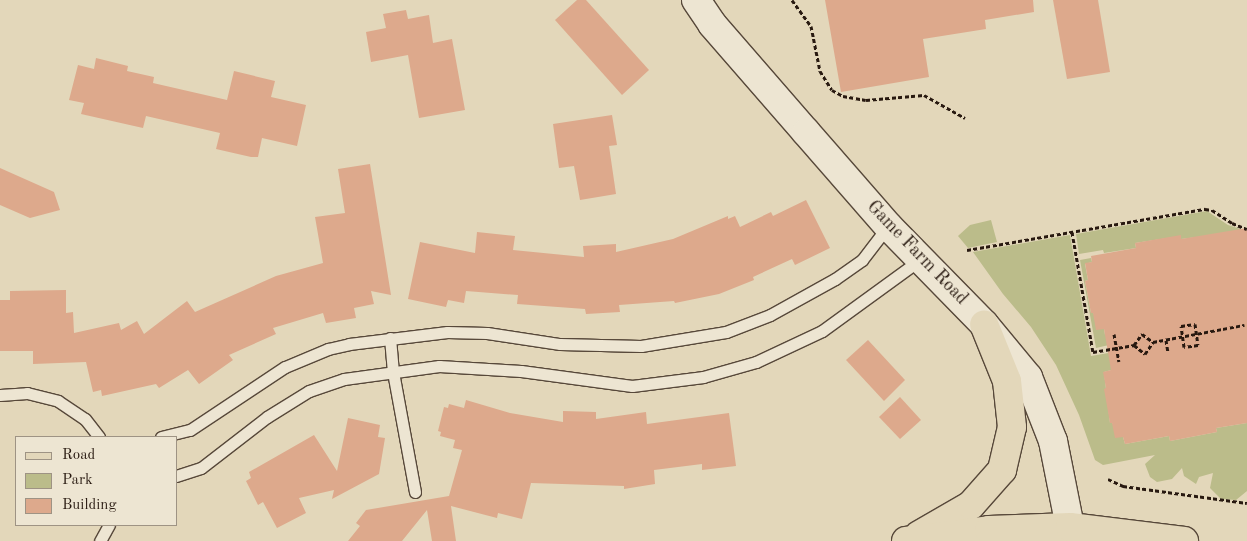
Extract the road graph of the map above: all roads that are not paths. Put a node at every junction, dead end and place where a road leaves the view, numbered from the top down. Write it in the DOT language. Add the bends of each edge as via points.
graph roads {
  1 [pos="696,0"];
  2 [pos="888,226"];
  3 [pos="922,258"];
  4 [pos="984,324"];
  5 [pos="390,338"];
  6 [pos="393,372"];
  7 [pos="0,395"];
  8 [pos="98,436"];
  9 [pos="165,436"];
  10 [pos="178,475"];
  11 [pos="415,492"];
  12 [pos="108,526"];
  13 [pos="1070,534"];
  14 [pos="100,541"];
  15 [pos="907,541"];
  16 [pos="1184,541"];
  1 -- 2 [label="street, Game Farm Road" via="717,30"];
  2 -- 3 [label="street, Game Farm Road"];
  2 -- 5 [label="lane" via="862,260 835,279 770,315 726,332 642,346 560,344 447,332"];
  3 -- 4 [label="street, Game Farm Road"];
  3 -- 6 [label="lane" via="822,331 756,362 703,377 632,386 521,371 439,366"];
  4 -- 13 [label="street, Game Farm Road" via="1028,377 1053,441"];
  4 -- 15 [label="main road" via="1007,381 1012,427 1002,470 971,505"];
  5 -- 6 [label="lane"];
  5 -- 9 [label="lane" via="328,349 285,367 190,430"];
  6 -- 10 [label="lane" via="344,379 309,391 267,417 201,468"];
  6 -- 11 [label="lane"];
  7 -- 8 [label="lane" via="27,393 58,401 85,418"];
  12 -- 14 [label="lane"];
  13 -- 15 [label="main road" via="989,530"];
  13 -- 16 [label="main road"];
}
